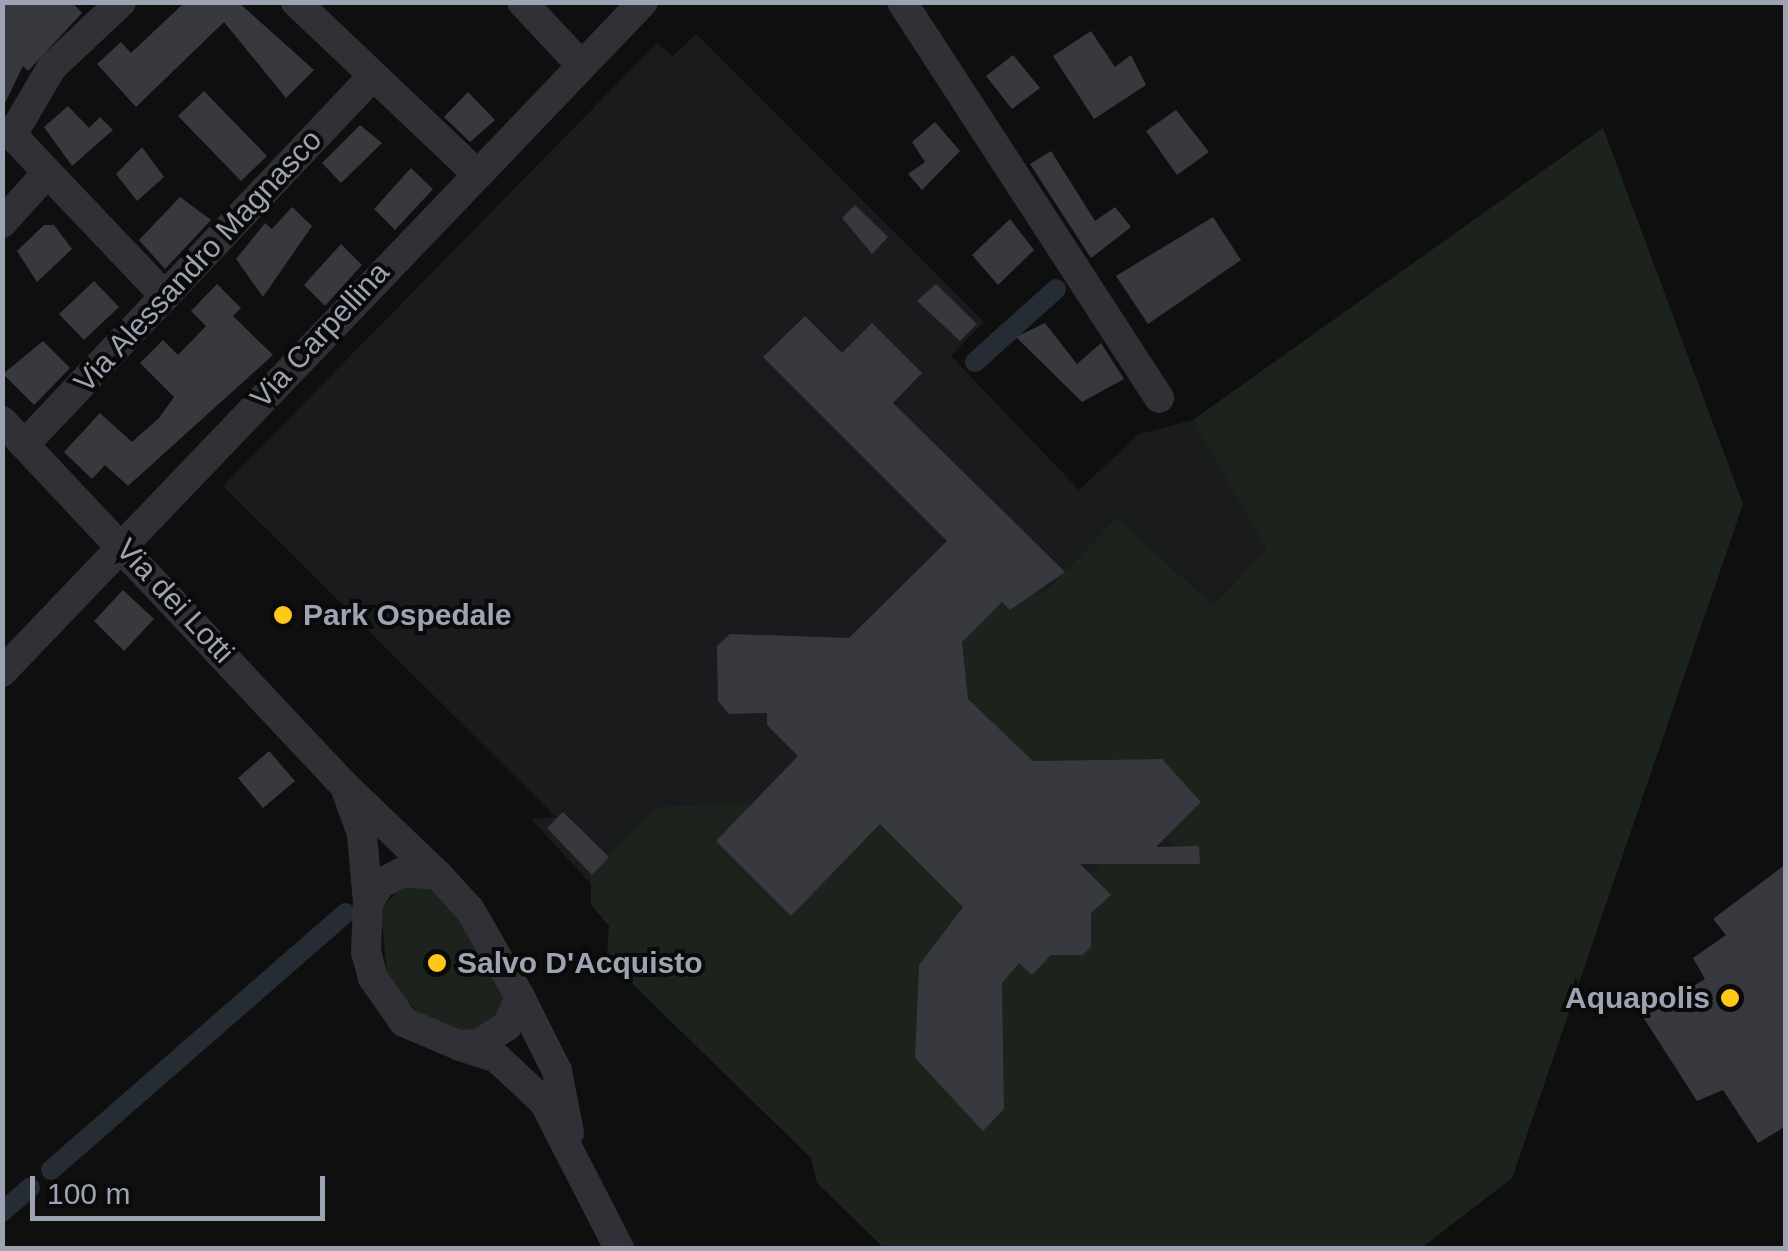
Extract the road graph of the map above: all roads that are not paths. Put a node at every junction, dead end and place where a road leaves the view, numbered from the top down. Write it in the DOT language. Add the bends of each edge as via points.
graph roads {
  1 [pos="121,2"];
  2 [pos="296,2"];
  3 [pos="522,2"];
  4 [pos="643,2"];
  5 [pos="902,2"];
  6 [pos="582,65"];
  7 [pos="371,78"];
  8 [pos="474,172"];
  9 [pos="45,175"];
  10 [pos="2,223"];
  11 [pos="164,296"];
  12 [pos="1158,398"];
  13 [pos="2,421"];
  14 [pos="25,444"];
  15 [pos="123,543"];
  16 [pos="2,672"];
  17 [pos="344,784"];
  18 [pos="438,875"];
  19 [pos="368,903"];
  20 [pos="520,997"];
  21 [pos="458,1045"];
  22 [pos="571,1146"];
  23 [pos="619,1248"];
  1 -- 9 [label="street" via="52,67 12,135"];
  2 -- 7 [label="street"];
  3 -- 6 [label="street"];
  4 -- 6 [label="street, Via Carpellina"];
  5 -- 12 [label="street"];
  6 -- 8 [label="street, Via Carpellina"];
  7 -- 8 [label="street"];
  7 -- 11 [label="street, Via Alessandro Magnasco"];
  8 -- 15 [label="street, Via Carpellina"];
  9 -- 10 [label="street"];
  9 -- 11 [label="street"];
  11 -- 14 [label="street, Via Alessandro Magnasco"];
  13 -- 14 [label="street, Via dei Lotti"];
  14 -- 15 [label="street, Via dei Lotti"];
  15 -- 16 [label="street, Via Carpellina"];
  15 -- 17 [label="street, Via dei Lotti"];
  17 -- 18 [label="street, Via dei Lotti"];
  17 -- 19 [label="street, Via dei Lotti" via="362,834"];
  18 -- 19 [label="street" via="402,872"];
  18 -- 20 [label="street, Via dei Lotti" via="513,972"];
  19 -- 21 [label="street, Via dei Lotti" via="366,952 387,1002 404,1022"];
  20 -- 21 [label="street" via="516,1014 492,1037"];
  20 -- 22 [label="street, Via dei Lotti" via="557,1071"];
  21 -- 22 [label="street, Via dei Lotti" via="522,1075"];
  22 -- 23 [label="street, Via dei Lotti"];
}
